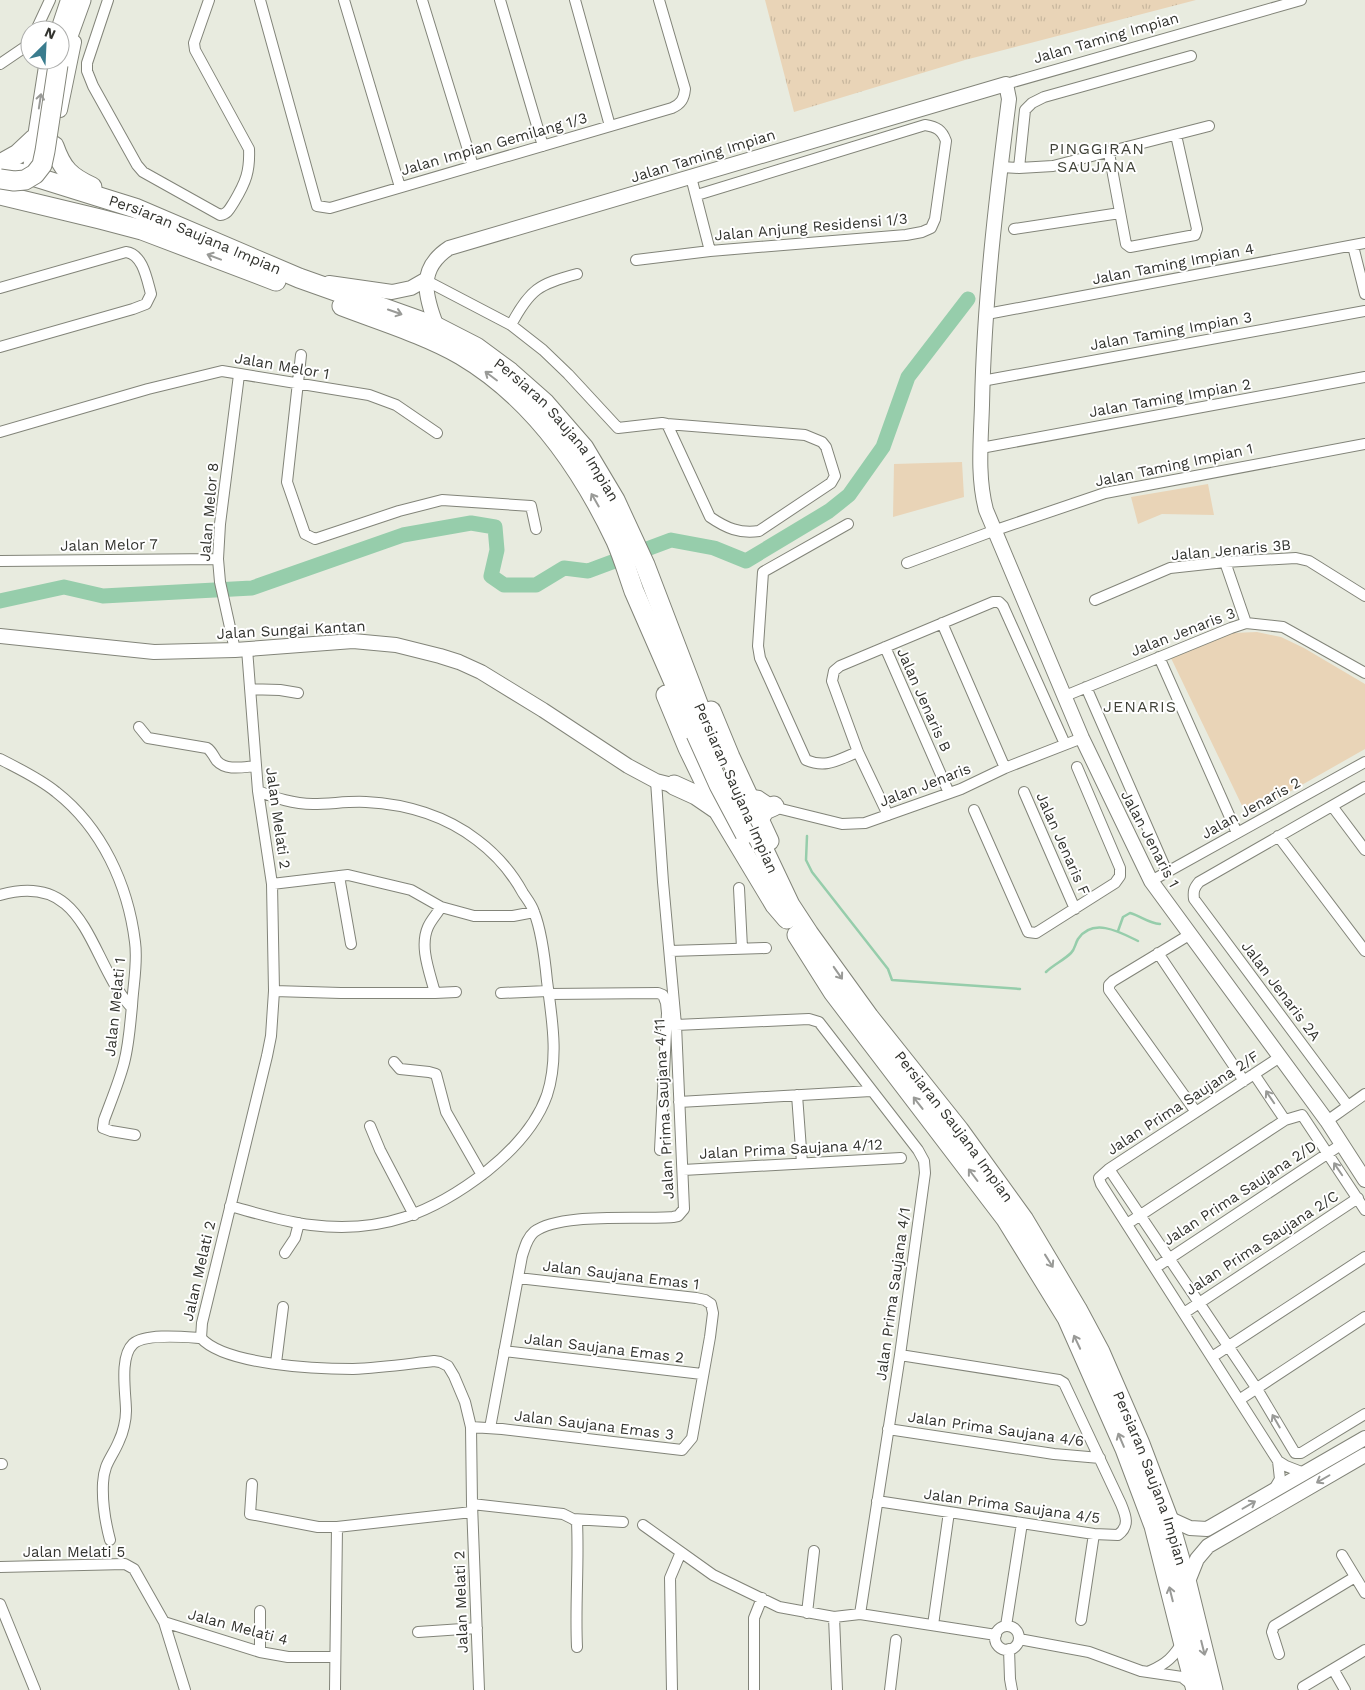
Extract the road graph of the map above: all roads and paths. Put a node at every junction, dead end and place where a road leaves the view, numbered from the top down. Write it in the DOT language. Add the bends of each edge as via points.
graph roads {
  1 [pos="50,0"];
  2 [pos="68,0"];
  3 [pos="81,0"];
  4 [pos="85,0"];
  5 [pos="108,0"];
  6 [pos="209,0"];
  7 [pos="260,0"];
  8 [pos="344,0"];
  9 [pos="422,0"];
  10 [pos="500,0"];
  11 [pos="575,0"];
  12 [pos="659,0"];
  13 [pos="1302,0"];
  14 [pos="41,20"];
  15 [pos="61,20"];
  16 [pos="70,27"];
  17 [pos="20,50"];
  18 [pos="1191,56"];
  19 [pos="0,64"];
  20 [pos="53,70"];
  21 [pos="55,70"];
  22 [pos="1006,84"];
  23 [pos="610,126"];
  24 [pos="1209,126"];
  25 [pos="1176,135"];
  26 [pos="34,139"];
  27 [pos="54,146"];
  28 [pos="543,146"];
  29 [pos="1108,153"];
  30 [pos="0,164"];
  31 [pos="473,166"];
  32 [pos="1000,166"];
  33 [pos="1019,168"];
  34 [pos="0,169"];
  35 [pos="691,177"];
  36 [pos="0,179"];
  37 [pos="32,180"];
  38 [pos="0,187"];
  39 [pos="400,188"];
  40 [pos="0,195"];
  41 [pos="696,195"];
  42 [pos="135,208"];
  43 [pos="1120,213"];
  44 [pos="1014,229"];
  45 [pos="142,230"];
  46 [pos="1365,243"];
  47 [pos="1354,246"];
  48 [pos="710,251"];
  49 [pos="636,260"];
  50 [pos="577,274"];
  51 [pos="299,278"];
  52 [pos="425,280"];
  53 [pos="0,288"];
  54 [pos="1365,294"];
  55 [pos="1365,311"];
  56 [pos="987,314"];
  57 [pos="511,326"];
  58 [pos="437,327"];
  59 [pos="0,347"];
  60 [pos="300,355"];
  61 [pos="239,375"];
  62 [pos="1365,377"];
  63 [pos="982,381"];
  64 [pos="297,384"];
  65 [pos="667,424"];
  66 [pos="0,432"];
  67 [pos="437,433"];
  68 [pos="1365,444"];
  69 [pos="981,448"];
  70 [pos="848,524"];
  71 [pos="536,528"];
  72 [pos="993,531"];
  73 [pos="628,539"];
  74 [pos="218,559"];
  75 [pos="0,561"];
  76 [pos="1225,562"];
  77 [pos="907,563"];
  78 [pos="647,564"];
  79 [pos="1365,596"];
  80 [pos="1095,600"];
  81 [pos="942,623"];
  82 [pos="1246,623"];
  83 [pos="0,636"];
  84 [pos="885,647"];
  85 [pos="241,649"];
  86 [pos="1159,657"];
  87 [pos="1365,672"];
  88 [pos="1086,687"];
  89 [pos="250,690"];
  90 [pos="298,693"];
  91 [pos="1064,696"];
  92 [pos="138,727"];
  93 [pos="697,738"];
  94 [pos="1082,738"];
  95 [pos="1066,744"];
  96 [pos="858,752"];
  97 [pos="0,759"];
  98 [pos="1365,762"];
  99 [pos="256,766"];
  100 [pos="1077,767"];
  101 [pos="1005,768"];
  102 [pos="641,773"];
  103 [pos="669,781"];
  104 [pos="1365,787"];
  105 [pos="258,791"];
  106 [pos="1024,792"];
  107 [pos="948,793"];
  108 [pos="711,796"];
  109 [pos="1110,798"];
  110 [pos="774,806"];
  111 [pos="1094,806"];
  112 [pos="1332,806"];
  113 [pos="974,810"];
  114 [pos="888,815"];
  115 [pos="752,816"];
  116 [pos="1237,833"];
  117 [pos="1278,836"];
  118 [pos="1365,850"];
  119 [pos="1167,872"];
  120 [pos="339,876"];
  121 [pos="1151,881"];
  122 [pos="272,884"];
  123 [pos="739,888"];
  124 [pos="0,895"];
  125 [pos="441,907"];
  126 [pos="1075,909"];
  127 [pos="534,912"];
  128 [pos="787,919"];
  129 [pos="1189,934"];
  130 [pos="352,944"];
  131 [pos="742,948"];
  132 [pos="766,948"];
  133 [pos="670,951"];
  134 [pos="1365,951"];
  135 [pos="1158,953"];
  136 [pos="274,991"];
  137 [pos="456,992"];
  138 [pos="549,992"];
  139 [pos="435,993"];
  140 [pos="501,993"];
  141 [pos="132,1007"];
  142 [pos="676,1025"];
  143 [pos="1280,1057"];
  144 [pos="394,1062"];
  145 [pos="1254,1074"];
  146 [pos="1244,1081"];
  147 [pos="871,1091"];
  148 [pos="1365,1094"];
  149 [pos="797,1095"];
  150 [pos="679,1102"];
  151 [pos="1348,1106"];
  152 [pos="1196,1112"];
  153 [pos="1285,1120"];
  154 [pos="1327,1121"];
  155 [pos="370,1126"];
  156 [pos="135,1135"];
  157 [pos="1342,1144"];
  158 [pos="660,1150"];
  159 [pos="1328,1154"];
  160 [pos="901,1158"];
  161 [pos="802,1163"];
  162 [pos="683,1170"];
  163 [pos="1106,1172"];
  164 [pos="482,1174"];
  165 [pos="1365,1180"];
  166 [pos="1358,1198"];
  167 [pos="230,1206"];
  168 [pos="1365,1210"];
  169 [pos="414,1215"];
  170 [pos="1140,1215"];
  171 [pos="299,1223"];
  172 [pos="1127,1224"];
  173 [pos="285,1253"];
  174 [pos="1365,1256"];
  175 [pos="1169,1258"];
  176 [pos="1155,1268"];
  177 [pos="518,1278"];
  178 [pos="1199,1303"];
  179 [pos="284,1307"];
  180 [pos="1184,1313"];
  181 [pos="1365,1317"];
  182 [pos="201,1338"];
  183 [pos="1228,1346"];
  184 [pos="504,1351"];
  185 [pos="900,1355"];
  186 [pos="1212,1357"];
  187 [pos="276,1363"];
  188 [pos="702,1374"];
  189 [pos="1257,1389"];
  190 [pos="1239,1400"];
  191 [pos="1365,1414"];
  192 [pos="471,1427"];
  193 [pos="490,1428"];
  194 [pos="888,1428"];
  195 [pos="1365,1438"];
  196 [pos="1365,1455"];
  197 [pos="1100,1458"];
  198 [pos="1278,1461"];
  199 [pos="1304,1473"];
  200 [pos="252,1484"];
  201 [pos="1272,1492"];
  202 [pos="877,1502"];
  203 [pos="472,1508"];
  204 [pos="949,1512"];
  205 [pos="1168,1518"];
  206 [pos="573,1519"];
  207 [pos="623,1522"];
  208 [pos="1022,1523"];
  209 [pos="643,1525"];
  210 [pos="337,1527"];
  211 [pos="1094,1534"];
  212 [pos="110,1540"];
  213 [pos="814,1551"];
  214 [pos="681,1552"];
  215 [pos="1342,1555"];
  216 [pos="0,1567"];
  217 [pos="1355,1577"];
  218 [pos="1188,1584"];
  219 [pos="1365,1593"];
  220 [pos="762,1598"];
  221 [pos="0,1604"];
  222 [pos="260,1611"];
  223 [pos="807,1613"];
  224 [pos="860,1614"];
  225 [pos="834,1617"];
  226 [pos="1081,1620"];
  227 [pos="164,1622"];
  228 [pos="932,1625"];
  229 [pos="1006,1626"];
  230 [pos="477,1628"];
  231 [pos="418,1632"];
  232 [pos="996,1635"];
  233 [pos="1019,1639"];
  234 [pos="896,1640"];
  235 [pos="1183,1641"];
  236 [pos="577,1647"];
  237 [pos="1009,1649"];
  238 [pos="1365,1650"];
  239 [pos="260,1652"];
  240 [pos="1279,1654"];
  241 [pos="335,1657"];
  242 [pos="1334,1669"];
  243 [pos="1149,1671"];
  244 [pos="1303,1687"];
  245 [pos="35,1690"];
  246 [pos="185,1690"];
  247 [pos="335,1690"];
  248 [pos="480,1690"];
  249 [pos="672,1690"];
  250 [pos="754,1690"];
  251 [pos="838,1690"];
  252 [pos="890,1690"];
  253 [pos="1012,1690"];
  254 [pos="1202,1690"];
  255 [pos="1345,1690"];
  1 -- 14 [label="street"];
  2 -- 15 [label="street"];
  3 -- 16 [label="highway"];
  4 -- 27 [label="street" via="70,57"];
  5 -- 6 [label="street" via="87,62 93,86 143,172 220,215 227,212 245,183 250,164 249,148 195,50 194,43"];
  7 -- 39 [label="street, Jalan Impian Gemilang 1/3" via="316,206 330,208"];
  8 -- 39 [label="street"];
  9 -- 31 [label="street"];
  10 -- 28 [label="street"];
  11 -- 23 [label="street"];
  12 -- 23 [label="street, Jalan Impian Gemilang 1/3" via="685,90 684,98 679,105"];
  13 -- 22 [label="street, Jalan Taming Impian"];
  17 -- 19 [label="street"];
  18 -- 33 [label="street" via="1044,96 1032,103 1025,110"];
  26 -- 20 [label="street, one-way"];
  21 -- 36 [label="highway, bridge" via="42,165 25,180"];
  22 -- 32 [label="street" via="1009,99"];
  22 -- 35 [label="street, Jalan Taming Impian"];
  23 -- 28 [label="street, Jalan Impian Gemilang 1/3"];
  24 -- 25 [label="street"];
  25 -- 29 [label="street"];
  25 -- 43 [label="street" via="1197,229 1195,235 1130,247 1126,244"];
  26 -- 30 [label="highway" via="18,154"];
  26 -- 37 [label="street"];
  27 -- 37 [label="street" via="45,165"];
  27 -- 42 [label="highway" via="63,168 71,175"];
  28 -- 31 [label="street, Jalan Impian Gemilang 1/3"];
  29 -- 33 [label="street" via="1054,166"];
  29 -- 43 [label="street"];
  31 -- 39 [label="street, Jalan Impian Gemilang 1/3"];
  32 -- 33 [label="street"];
  32 -- 56 [label="street"];
  34 -- 37 [label="highway, Persiaran Saujana Impian"];
  35 -- 41 [label="street"];
  35 -- 52 [label="street, Jalan Taming Impian" via="449,248 433,263"];
  37 -- 38 [label="highway" via="22,190"];
  37 -- 42 [label="highway, Persiaran Saujana Impian"];
  37 -- 45 [label="highway" via="37,193 117,216"];
  40 -- 45 [label="highway, Persiaran Saujana Impian"];
  41 -- 48 [label="street"];
  41 -- 48 [label="street, Jalan Anjung Residensi 1/3" via="925,125 934,126 942,132 946,141 931,228 922,232"];
  42 -- 51 [label="highway, Persiaran Saujana Impian"];
  43 -- 44 [label="street"];
  73 -- 45 [label="highway, Persiaran Saujana Impian, one-way" via="600,509 576,468 546,428 492,376 461,355"];
  46 -- 47 [label="street, Jalan Taming Impian 4"];
  47 -- 54 [label="street"];
  47 -- 56 [label="street, Jalan Taming Impian 4"];
  48 -- 49 [label="street, Jalan Anjung Residensi 1/3"];
  50 -- 57 [label="street" via="538,288 520,309"];
  51 -- 52 [label="street" via="392,292"];
  51 -- 58 [label="highway, Persiaran Saujana Impian, one-way"];
  52 -- 57 [label="street"];
  52 -- 58 [label="street"];
  53 -- 59 [label="street" via="126,252 138,258 151,294 146,304"];
  55 -- 63 [label="street, Jalan Taming Impian 3"];
  56 -- 63 [label="street"];
  57 -- 65 [label="street" via="568,374 615,426"];
  58 -- 73 [label="highway, Persiaran Saujana Impian" via="476,347 544,402 584,448 615,500"];
  60 -- 64 [label="street"];
  61 -- 64 [label="street, Jalan Melor 1"];
  61 -- 66 [label="street, Jalan Melor 1" via="227,372 209,374"];
  61 -- 74 [label="street, Jalan Melor 8"];
  62 -- 69 [label="street, Jalan Taming Impian 2"];
  63 -- 69 [label="street"];
  64 -- 67 [label="street, Jalan Melor 1" via="369,396 396,405"];
  64 -- 71 [label="street" via="287,482 305,534 315,539 399,510 442,500 531,506"];
  65 -- 65 [label="street" via="710,517 736,531 759,531 831,483 835,476 826,447 805,435"];
  68 -- 72 [label="street, Jalan Taming Impian 1" via="1105,493"];
  69 -- 72 [label="street" via="981,491"];
  70 -- 96 [label="street" via="763,572 758,646 760,658 806,760 824,765"];
  72 -- 77 [label="street, Jalan Taming Impian 1"];
  72 -- 91 [label="street, Jalan Jenaris 1"];
  73 -- 78 [label="highway"];
  73 -- 93 [label="highway, Persiaran Saujana Impian" via="631,581"];
  74 -- 75 [label="street, Jalan Melor 7"];
  74 -- 85 [label="street, Jalan Melor 8" via="220,582"];
  76 -- 79 [label="street, Jalan Jenaris 3B" via="1296,558 1309,562"];
  76 -- 80 [label="street, Jalan Jenaris 3B" via="1170,568"];
  76 -- 82 [label="street"];
  78 -- 93 [label="highway, Persiaran Saujana Impian"];
  78 -- 115 [label="highway"];
  81 -- 84 [label="street"];
  81 -- 95 [label="street" via="999,602"];
  81 -- 101 [label="street"];
  82 -- 86 [label="street, Jalan Jenaris 3"];
  82 -- 87 [label="street, Jalan Jenaris 3" via="1283,626"];
  83 -- 85 [label="street, Jalan Sungai Kantan" via="154,652"];
  84 -- 96 [label="street" via="834,671 832,681"];
  84 -- 107 [label="street, Jalan Jenaris B"];
  85 -- 89 [label="street, Jalan Melati 2"];
  85 -- 102 [label="street, Jalan Sungai Kantan" via="354,641 396,645 460,662"];
  86 -- 88 [label="street, Jalan Jenaris 3"];
  86 -- 116 [label="street"];
  88 -- 91 [label="street, Jalan Jenaris 3"];
  88 -- 119 [label="street"];
  89 -- 90 [label="street"];
  89 -- 99 [label="street, Jalan Melati 2"];
  91 -- 94 [label="street, Jalan Jenaris 1"];
  92 -- 99 [label="street" via="147,738 207,748 225,767"];
  93 -- 103 [label="highway" via="682,771"];
  93 -- 108 [label="highway"];
  93 -- 115 [label="highway, Persiaran Saujana Impian"];
  94 -- 95 [label="street, Jalan Jenaris"];
  94 -- 109 [label="street, Jalan Jenaris 1"];
  95 -- 101 [label="street, Jalan Jenaris"];
  96 -- 114 [label="street"];
  97 -- 141 [label="street, Jalan Melati 1" via="55,791 104,846 120,880 136,943"];
  98 -- 116 [label="street, Jalan Jenaris 2"];
  99 -- 105 [label="street, Jalan Melati 2"];
  100 -- 111 [label="street"];
  101 -- 107 [label="street, Jalan Jenaris"];
  102 -- 103 [label="street, Jalan Sungai Kantan"];
  102 -- 103 [label="street, Jalan Sungai Kantan"];
  103 -- 108 [label="street, Jalan Sungai Kantan"];
  103 -- 108 [label="highway" via="696,795"];
  103 -- 133 [label="street, Jalan Prima Saujana 4/11" via="663,882"];
  104 -- 112 [label="street"];
  105 -- 122 [label="street, Jalan Melati 2"];
  105 -- 127 [label="street" via="298,803 380,803 429,814 459,827 509,869"];
  106 -- 126 [label="street, Jalan Jenaris F"];
  107 -- 114 [label="street, Jalan Jenaris"];
  108 -- 115 [label="street, Jalan Sungai Kantan"];
  108 -- 128 [label="highway" via="775,905"];
  109 -- 111 [label="street"];
  109 -- 121 [label="street, Jalan Jenaris 1"];
  110 -- 114 [label="street, Jalan Jenaris" via="854,825"];
  110 -- 115 [label="highway"];
  111 -- 126 [label="street" via="1120,868 1120,876 1115,883"];
  112 -- 117 [label="street"];
  112 -- 118 [label="street"];
  113 -- 126 [label="street" via="1028,932 1036,933"];
  115 -- 128 [label="highway, Persiaran Saujana Impian"];
  115 -- 205 [label="highway, Persiaran Saujana Impian, one-way" via="790,905 809,934 869,1017 959,1130 1024,1220 1063,1285 1100,1352"];
  116 -- 119 [label="street, Jalan Jenaris 2"];
  117 -- 134 [label="street"];
  117 -- 151 [label="street, Jalan Jenaris 2A" via="1199,882 1194,887 1194,899"];
  119 -- 121 [label="street, Jalan Jenaris 2"];
  120 -- 122 [label="street"];
  120 -- 125 [label="street" via="348,875 411,890"];
  120 -- 130 [label="street"];
  121 -- 129 [label="street, Jalan Jenaris 1"];
  122 -- 136 [label="street, Jalan Melati 2"];
  123 -- 131 [label="street"];
  124 -- 141 [label="street" via="27,890 56,897 68,905 92,938 113,984"];
  125 -- 127 [label="street" via="474,916 513,916"];
  125 -- 139 [label="street" via="428,925 424,940"];
  127 -- 138 [label="street"];
  235 -- 128 [label="highway, Persiaran Saujana Impian, one-way" via="1154,1526 1125,1449 1067,1318 1006,1219 833,992"];
  129 -- 135 [label="street"];
  129 -- 143 [label="street, Jalan Jenaris 1"];
  131 -- 132 [label="street"];
  131 -- 133 [label="street"];
  133 -- 142 [label="street, Jalan Prima Saujana 4/11"];
  135 -- 146 [label="street"];
  135 -- 152 [label="street" via="1112,981 1109,990"];
  136 -- 139 [label="street"];
  136 -- 167 [label="street, Jalan Melati 2" via="267,1056"];
  137 -- 139 [label="street"];
  138 -- 140 [label="street"];
  138 -- 158 [label="street" via="662,995 667,1013"];
  138 -- 164 [label="street" via="555,1051 546,1095 529,1130"];
  141 -- 156 [label="street, Jalan Melati 1" via="125,1062 104,1128"];
  142 -- 147 [label="street, Jalan Prima Saujana 4/1" via="809,1018 819,1022"];
  142 -- 150 [label="street, Jalan Prima Saujana 4/11"];
  143 -- 145 [label="street, Jalan Prima Saujana 2/F"];
  143 -- 154 [label="street, Jalan Jenaris 1"];
  144 -- 164 [label="street" via="400,1069 436,1074 446,1112"];
  145 -- 146 [label="street, Jalan Prima Saujana 2/F"];
  153 -- 145 [label="street, one-way"];
  146 -- 152 [label="street, Jalan Prima Saujana 2/F"];
  147 -- 149 [label="street"];
  147 -- 185 [label="street, Jalan Prima Saujana 4/1" via="924,1161"];
  148 -- 151 [label="street"];
  149 -- 150 [label="street"];
  149 -- 161 [label="street"];
  150 -- 162 [label="street, Jalan Prima Saujana 4/11"];
  151 -- 154 [label="street"];
  152 -- 163 [label="street, Jalan Prima Saujana 2/F"];
  153 -- 159 [label="street" via="1302,1115"];
  153 -- 170 [label="street"];
  154 -- 157 [label="street, Jalan Jenaris 1"];
  155 -- 169 [label="street"];
  157 -- 159 [label="street, Jalan Prima Saujana 2/D"];
  157 -- 165 [label="street, Jalan Jenaris 1"];
  166 -- 159 [label="street, one-way"];
  159 -- 175 [label="street, Jalan Prima Saujana 2/D"];
  160 -- 161 [label="street, Jalan Prima Saujana 4/12"];
  161 -- 162 [label="street, Jalan Prima Saujana 4/12"];
  162 -- 177 [label="street, Jalan Prima Saujana 4/11" via="684,1209 678,1216 551,1224 529,1238"];
  163 -- 170 [label="street"];
  163 -- 172 [label="street" via="1099,1178 1101,1184"];
  164 -- 169 [label="street" via="450,1198"];
  166 -- 168 [label="street"];
  166 -- 178 [label="street, Jalan Prima Saujana 2/C"];
  167 -- 171 [label="street"];
  167 -- 182 [label="street, Jalan Melati 2"];
  169 -- 171 [label="street" via="362,1226"];
  170 -- 172 [label="street"];
  170 -- 175 [label="street"];
  171 -- 173 [label="street" via="295,1238"];
  172 -- 176 [label="street"];
  174 -- 183 [label="street"];
  175 -- 176 [label="street, Jalan Prima Saujana 2/D"];
  175 -- 178 [label="street"];
  176 -- 180 [label="street"];
  177 -- 184 [label="street, Jalan Prima Saujana 4/11"];
  177 -- 188 [label="street, Jalan Saujana Emas 1" via="705,1300 711,1304 713,1313"];
  178 -- 180 [label="street, Jalan Prima Saujana 2/C"];
  178 -- 183 [label="street"];
  179 -- 187 [label="street"];
  180 -- 186 [label="street"];
  181 -- 189 [label="street"];
  182 -- 187 [label="street, Jalan Melati 2" via="207,1344 240,1358"];
  182 -- 212 [label="street" via="142,1339 132,1345 125,1363 126,1412 120,1441 105,1467 103,1515"];
  183 -- 186 [label="street"];
  183 -- 189 [label="street"];
  184 -- 188 [label="street, Jalan Saujana Emas 2"];
  184 -- 193 [label="street, Jalan Prima Saujana 4/11"];
  185 -- 194 [label="street, Jalan Prima Saujana 4/1"];
  185 -- 197 [label="street, Jalan Prima Saujana 4/5" via="1059,1380 1068,1387"];
  186 -- 190 [label="street"];
  187 -- 192 [label="street, Jalan Melati 2" via="354,1369 440,1362 448,1366 454,1376"];
  188 -- 193 [label="street, Jalan Saujana Emas 3" via="692,1438 682,1450"];
  189 -- 190 [label="street"];
  191 -- 189 [label="street, one-way" via="1301,1453 1295,1453"];
  190 -- 198 [label="street"];
  192 -- 193 [label="street"];
  192 -- 203 [label="street, Jalan Melati 2"];
  194 -- 197 [label="street, Jalan Prima Saujana 4/6"];
  194 -- 202 [label="street, Jalan Prima Saujana 4/1"];
  195 -- 199 [label="street"];
  196 -- 218 [label="street, one-way" via="1208,1546 1197,1559"];
  197 -- 211 [label="street, Jalan Prima Saujana 4/5" via="1126,1523 1118,1535"];
  198 -- 199 [label="street"];
  198 -- 201 [label="street" via="1280,1479"];
  199 -- 201 [label="street"];
  200 -- 210 [label="street" via="250,1514 318,1527"];
  205 -- 201 [label="street, one-way" via="1190,1528 1207,1529"];
  202 -- 204 [label="street, Jalan Prima Saujana 4/5"];
  202 -- 224 [label="street, Jalan Prima Saujana 4/1"];
  203 -- 206 [label="street" via="563,1514"];
  203 -- 210 [label="street"];
  203 -- 230 [label="street, Jalan Melati 2"];
  204 -- 208 [label="street, Jalan Prima Saujana 4/5"];
  204 -- 228 [label="street"];
  205 -- 218 [label="highway, Persiaran Saujana Impian"];
  206 -- 207 [label="street"];
  206 -- 236 [label="street" via="577,1522"];
  208 -- 211 [label="street, Jalan Prima Saujana 4/5"];
  208 -- 229 [label="street"];
  209 -- 214 [label="street"];
  210 -- 241 [label="street"];
  211 -- 226 [label="street"];
  213 -- 223 [label="street"];
  214 -- 220 [label="street" via="713,1575"];
  214 -- 249 [label="street" via="670,1578"];
  215 -- 217 [label="street"];
  216 -- 227 [label="street, Jalan Melati 5" via="125,1564 134,1569"];
  217 -- 219 [label="street"];
  217 -- 240 [label="street" via="1274,1626 1272,1632"];
  218 -- 254 [label="highway, Persiaran Saujana Impian, one-way"];
  220 -- 223 [label="street" via="779,1607"];
  220 -- 250 [label="street" via="754,1618"];
  221 -- 245 [label="street"];
  222 -- 239 [label="street"];
  223 -- 225 [label="street"];
  224 -- 225 [label="street"];
  224 -- 228 [label="street"];
  225 -- 251 [label="street"];
  227 -- 239 [label="street, Jalan Melati 4"];
  227 -- 246 [label="street, Jalan Melati 5"];
  228 -- 232 [label="street"];
  229 -- 232 [label="street"];
  229 -- 233 [label="street" via="1015,1629"];
  230 -- 231 [label="street"];
  230 -- 248 [label="street, Jalan Melati 2"];
  232 -- 237 [label="street" via="998,1645"];
  233 -- 237 [label="street"];
  233 -- 243 [label="street" via="1089,1652"];
  234 -- 252 [label="street"];
  235 -- 243 [label="street" via="1167,1663"];
  235 -- 254 [label="highway, Persiaran Saujana Impian"];
  237 -- 253 [label="street"];
  238 -- 242 [label="street"];
  239 -- 241 [label="street, Jalan Melati 4" via="288,1657"];
  241 -- 247 [label="street"];
  242 -- 244 [label="street"];
  242 -- 255 [label="street"];
  243 -- 254 [label="street" via="1182,1677"];
}
